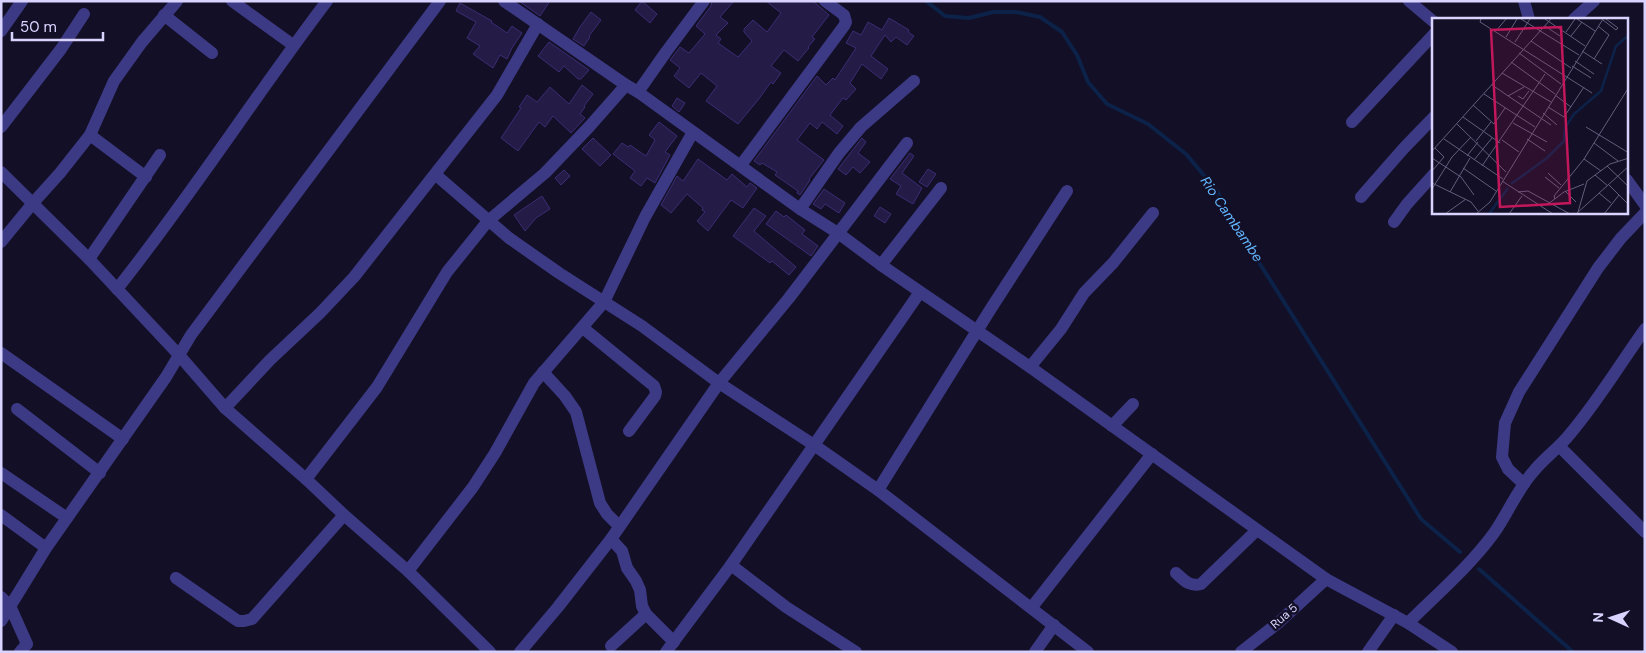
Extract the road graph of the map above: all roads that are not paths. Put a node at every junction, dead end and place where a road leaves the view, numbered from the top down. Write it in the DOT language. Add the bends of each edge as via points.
graph roads {
  1 [pos="22,1"];
  2 [pos="177,1"];
  3 [pos="232,1"];
  4 [pos="326,1"];
  5 [pos="440,1"];
  6 [pos="504,1"];
  7 [pos="704,1"];
  8 [pos="825,1"];
  9 [pos="1409,1"];
  10 [pos="1524,1"];
  11 [pos="1594,1"];
  12 [pos="6,13"];
  13 [pos="84,14"];
  14 [pos="164,15"];
  15 [pos="1529,18"];
  16 [pos="1575,18"];
  17 [pos="1432,20"];
  18 [pos="538,24"];
  19 [pos="1,31"];
  20 [pos="1432,36"];
  21 [pos="293,45"];
  22 [pos="212,53"];
  23 [pos="914,81"];
  24 [pos="626,85"];
  25 [pos="638,92"];
  26 [pos="1432,119"];
  27 [pos="1352,122"];
  28 [pos="1,127"];
  29 [pos="693,132"];
  30 [pos="90,135"];
  31 [pos="907,143"];
  32 [pos="160,155"];
  33 [pos="741,165"];
  34 [pos="1,172"];
  35 [pos="436,174"];
  36 [pos="1432,176"];
  37 [pos="146,177"];
  38 [pos="1628,181"];
  39 [pos="941,188"];
  40 [pos="1067,191"];
  41 [pos="1361,197"];
  42 [pos="33,203"];
  43 [pos="1645,205"];
  44 [pos="800,209"];
  45 [pos="1153,212"];
  46 [pos="1645,212"];
  47 [pos="488,222"];
  48 [pos="1394,222"];
  49 [pos="838,232"];
  50 [pos="2,240"];
  51 [pos="89,259"];
  52 [pos="881,265"];
  53 [pos="117,289"];
  54 [pos="920,292"];
  55 [pos="604,302"];
  56 [pos="582,328"];
  57 [pos="1645,329"];
  58 [pos="977,332"];
  59 [pos="1,353"];
  60 [pos="179,355"];
  61 [pos="1030,367"];
  62 [pos="543,372"];
  63 [pos="719,383"];
  64 [pos="1133,404"];
  65 [pos="225,408"];
  66 [pos="17,409"];
  67 [pos="1112,426"];
  68 [pos="629,431"];
  69 [pos="123,438"];
  70 [pos="814,445"];
  71 [pos="1558,446"];
  72 [pos="1152,454"];
  73 [pos="1,473"];
  74 [pos="100,473"];
  75 [pos="306,479"];
  76 [pos="1524,484"];
  77 [pos="878,490"];
  78 [pos="344,515"];
  79 [pos="1,516"];
  80 [pos="67,518"];
  81 [pos="619,526"];
  82 [pos="1257,530"];
  83 [pos="1645,532"];
  84 [pos="611,538"];
  85 [pos="46,548"];
  86 [pos="731,565"];
  87 [pos="408,571"];
  88 [pos="1176,573"];
  89 [pos="176,578"];
  90 [pos="1326,579"];
  91 [pos="6,602"];
  92 [pos="1032,607"];
  93 [pos="646,614"];
  94 [pos="1394,615"];
  95 [pos="1,621"];
  96 [pos="1408,623"];
  97 [pos="1054,625"];
  98 [pos="611,646"];
  99 [pos="670,647"];
  100 [pos="27,649"];
  101 [pos="490,652"];
  102 [pos="520,652"];
  103 [pos="856,652"];
  104 [pos="1035,652"];
  105 [pos="1088,652"];
  106 [pos="1241,652"];
  107 [pos="1368,652"];
  108 [pos="1452,652"];
  1 -- 12 [label="street"];
  2 -- 14 [label="street"];
  3 -- 21 [label="street"];
  4 -- 21 [label="street"];
  5 -- 60 [label="street" via="232,278"];
  6 -- 18 [label="street"];
  7 -- 25 [label="street"];
  8 -- 33 [label="street" via="844,15 844,26"];
  9 -- 17 [label="street"];
  10 -- 15 [label="street"];
  11 -- 16 [label="street"];
  12 -- 19 [label="street"];
  13 -- 28 [label="street"];
  14 -- 22 [label="street"];
  14 -- 30 [label="street" via="114,81"];
  18 -- 24 [label="street"];
  18 -- 35 [label="street" via="497,95"];
  20 -- 27 [label="street"];
  21 -- 53 [label="street"];
  23 -- 44 [label="street" via="861,127"];
  24 -- 25 [label="street"];
  24 -- 47 [label="street" via="545,173"];
  25 -- 29 [label="street"];
  26 -- 41 [label="street"];
  29 -- 33 [label="street"];
  29 -- 55 [label="street" via="645,217"];
  30 -- 37 [label="street"];
  30 -- 42 [label="street"];
  31 -- 49 [label="street"];
  32 -- 37 [label="street"];
  33 -- 44 [label="street"];
  34 -- 42 [label="street"];
  35 -- 47 [label="street"];
  35 -- 65 [label="street" via="354,277"];
  36 -- 48 [label="street"];
  37 -- 51 [label="street"];
  38 -- 43 [label="street"];
  39 -- 52 [label="street"];
  40 -- 58 [label="street"];
  42 -- 50 [label="street"];
  42 -- 51 [label="street"];
  44 -- 49 [label="street"];
  45 -- 61 [label="street" via="1113,263 1084,293 1061,329"];
  46 -- 76 [label="street" via="1598,268 1519,392 1505,423 1502,456 1508,468"];
  47 -- 55 [label="street"];
  47 -- 75 [label="street" via="447,272 377,388"];
  49 -- 52 [label="street"];
  49 -- 63 [label="street"];
  51 -- 53 [label="street"];
  52 -- 54 [label="street"];
  53 -- 60 [label="street"];
  54 -- 58 [label="street"];
  54 -- 70 [label="street"];
  55 -- 56 [label="street"];
  55 -- 63 [label="street"];
  56 -- 62 [label="street"];
  56 -- 68 [label="street" via="654,386 656,396"];
  57 -- 71 [label="street" via="1587,413"];
  58 -- 61 [label="street"];
  58 -- 77 [label="street"];
  59 -- 69 [label="street"];
  60 -- 65 [label="street"];
  60 -- 69 [label="street"];
  61 -- 67 [label="street"];
  62 -- 81 [label="street" via="576,412 600,503"];
  62 -- 87 [label="street" via="473,487"];
  63 -- 70 [label="street"];
  63 -- 81 [label="street"];
  64 -- 67 [label="street"];
  65 -- 75 [label="street"];
  66 -- 74 [label="street"];
  67 -- 72 [label="street"];
  69 -- 74 [label="street"];
  70 -- 77 [label="street"];
  70 -- 86 [label="street"];
  71 -- 76 [label="street"];
  71 -- 83 [label="street"];
  72 -- 82 [label="street"];
  72 -- 92 [label="street"];
  73 -- 80 [label="street"];
  74 -- 80 [label="street"];
  75 -- 78 [label="street"];
  76 -- 96 [label="street" via="1485,545"];
  77 -- 92 [label="street"];
  78 -- 87 [label="street"];
  78 -- 89 [label="street" via="252,618 238,621"];
  79 -- 85 [label="street"];
  80 -- 85 [label="street"];
  81 -- 84 [label="street"];
  82 -- 88 [label="street" via="1201,584 1188,584"];
  82 -- 90 [label="street"];
  84 -- 93 [label="street" via="622,551 627,568 636,581"];
  84 -- 102 [label="street"];
  85 -- 91 [label="street"];
  86 -- 99 [label="street"];
  86 -- 103 [label="street" via="786,607"];
  87 -- 101 [label="street"];
  90 -- 94 [label="street"];
  90 -- 106 [label="street, Rua 5"];
  91 -- 95 [label="street"];
  91 -- 100 [label="street"];
  92 -- 97 [label="street"];
  93 -- 98 [label="street"];
  93 -- 99 [label="street"];
  94 -- 96 [label="street"];
  94 -- 107 [label="street"];
  96 -- 108 [label="street"];
  97 -- 104 [label="street"];
  97 -- 105 [label="street"];
}
